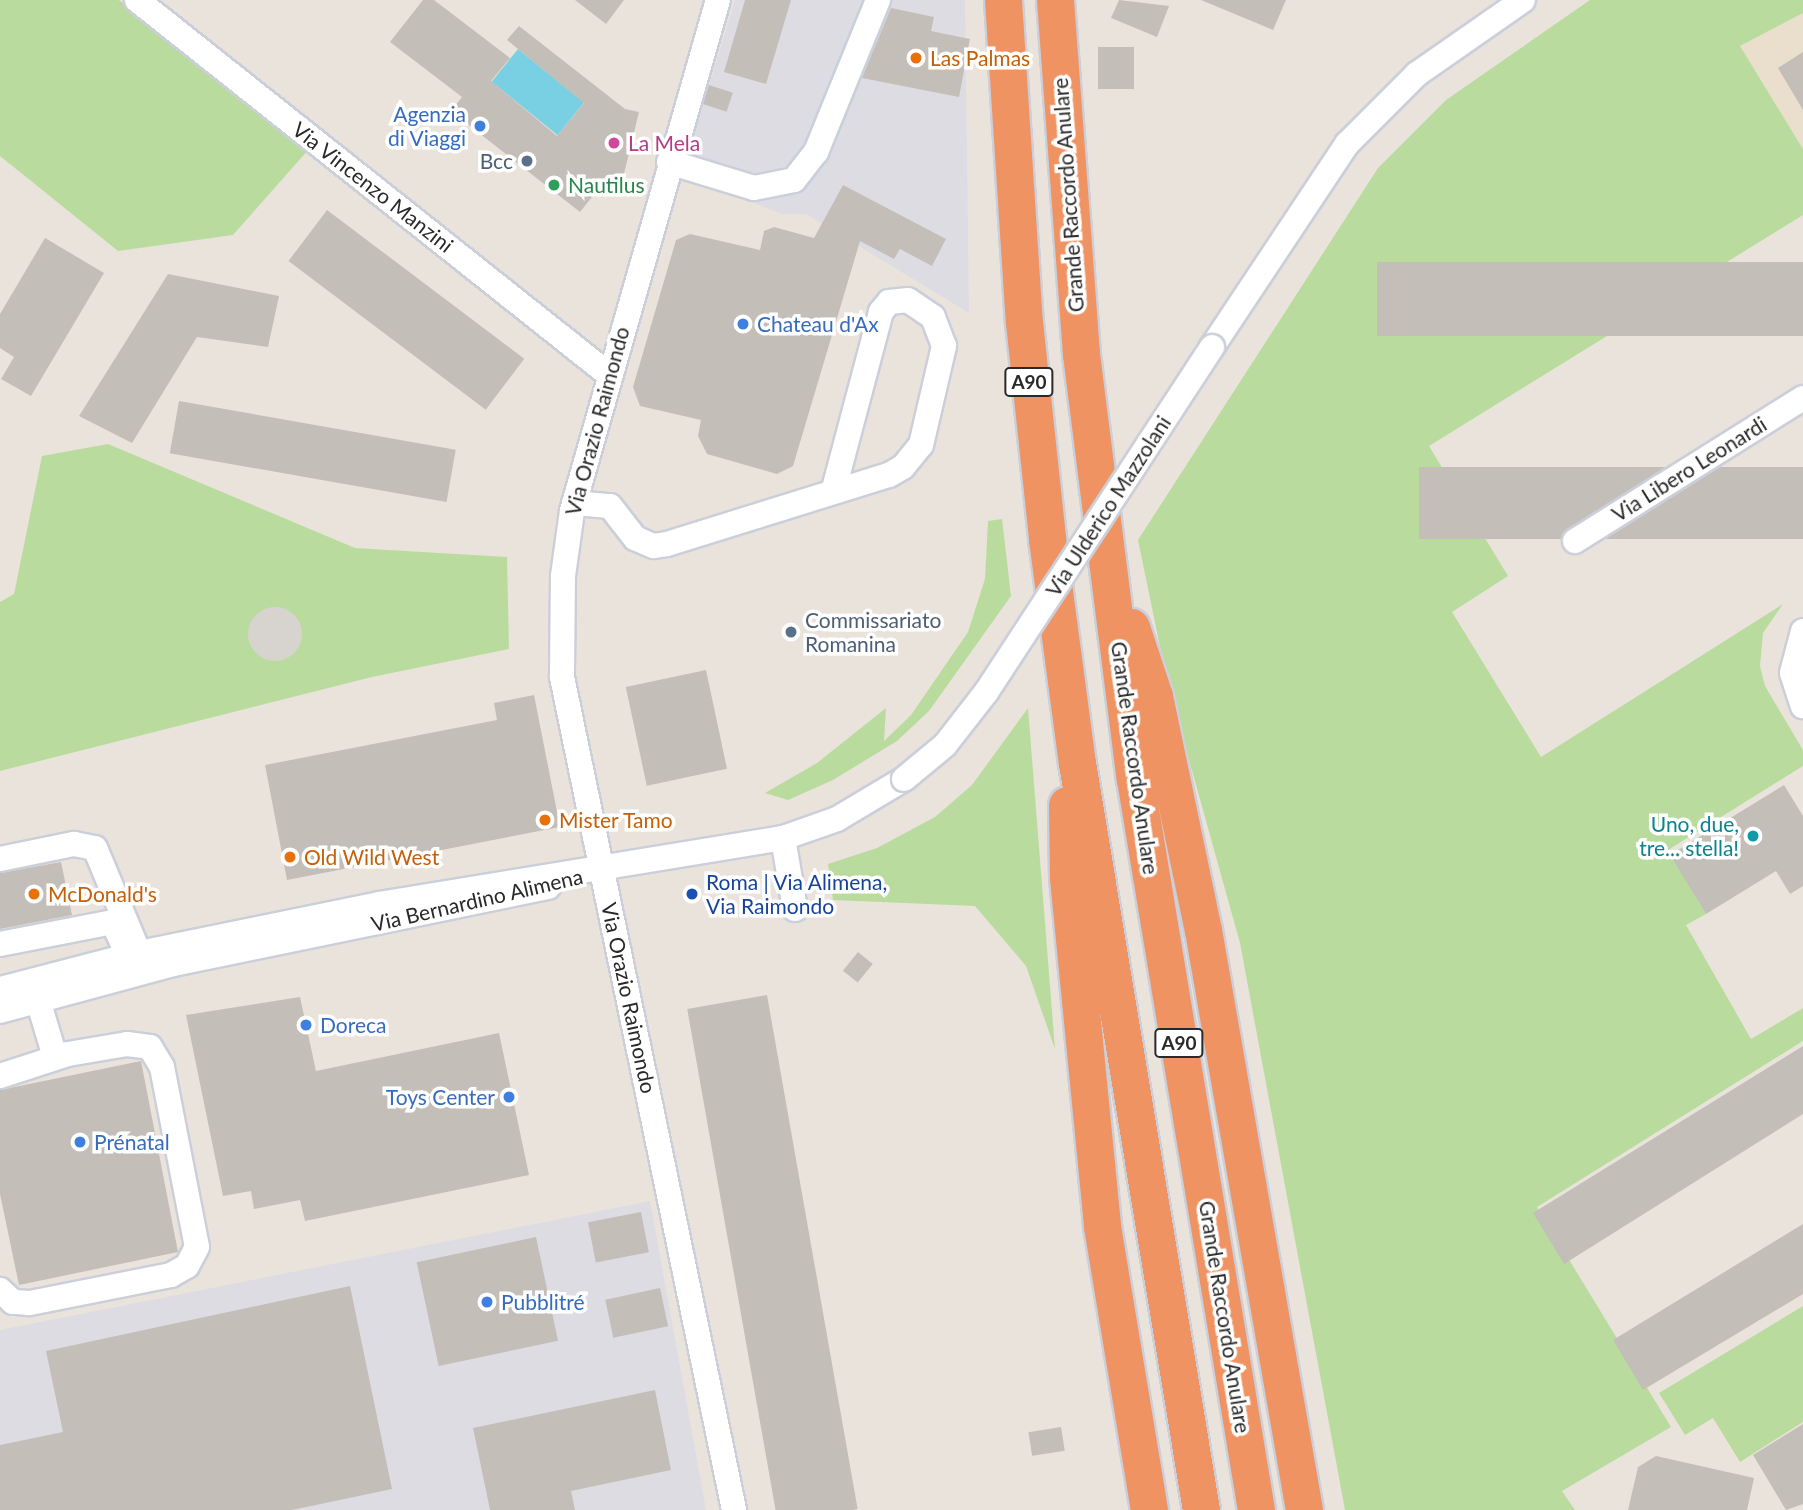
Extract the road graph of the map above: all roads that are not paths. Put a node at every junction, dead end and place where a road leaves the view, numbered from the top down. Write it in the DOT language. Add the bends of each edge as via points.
graph roads {
  1 [pos="137,0"];
  2 [pos="718,0"];
  3 [pos="878,0"];
  4 [pos="1003,0"];
  5 [pos="1055,0"];
  6 [pos="1523,0"];
  7 [pos="669,162"];
  8 [pos="608,374"];
  9 [pos="1803,398"];
  10 [pos="833,492"];
  11 [pos="574,503"];
  12 [pos="1574,541"];
  13 [pos="1109,575"];
  14 [pos="1803,631"];
  15 [pos="1803,706"];
  16 [pos="1077,763"];
  17 [pos="783,838"];
  18 [pos="0,859"];
  19 [pos="602,871"];
  20 [pos="795,909"];
  21 [pos="0,944"];
  22 [pos="132,954"];
  23 [pos="0,989"];
  24 [pos="38,1000"];
  25 [pos="0,1011"];
  26 [pos="55,1057"];
  27 [pos="0,1076"];
  28 [pos="0,1290"];
  29 [pos="734,1510"];
  30 [pos="1149,1510"];
  31 [pos="1201,1510"];
  32 [pos="1256,1510"];
  33 [pos="1304,1510"];
  1 -- 8 [label="street, Via Vincenzo Manzini"];
  2 -- 7 [label="street, Via Orazio Raimondo"];
  3 -- 7 [label="street" via="816,152 793,180 754,188"];
  4 -- 16 [label="highway, A90" via="1034,437"];
  5 -- 13 [label="highway, Grande Raccordo Anulare / A90" via="1071,254"];
  6 -- 17 [label="street, Via Ulderico Mazzolani, bridge" via="1417,74 1355,135 1314,187 987,691 945,744 904,779 844,815"];
  7 -- 8 [label="street, Via Orazio Raimondo"];
  8 -- 11 [label="street, Via Orazio Raimondo"];
  9 -- 12 [label="street, Via Libero Leonardi"];
  10 -- 10 [label="street" via="895,472 921,445 944,346 933,317 908,300 889,302 881,312"];
  10 -- 11 [label="street" via="653,546 635,538 610,506"];
  11 -- 19 [label="street, Via Orazio Raimondo" via="563,576 562,677"];
  13 -- 32 [label="highway, Grande Raccordo Anulare / A90" via="1135,779"];
  13 -- 33 [label="highway" via="1154,696 1203,930"];
  14 -- 15 [label="street" via="1792,673"];
  16 -- 30 [label="highway" via="1066,815 1069,891 1102,1226"];
  16 -- 31 [label="highway, A90"];
  17 -- 19 [label="street, Via Ulderico Mazzolani"];
  17 -- 20 [label="street"];
  18 -- 22 [label="street" via="90,845 111,898 134,927"];
  19 -- 22 [label="street, Via Bernardino Alimena" via="515,878"];
  19 -- 24 [label="street, Via Bernardino Alimena" via="505,898 173,964"];
  19 -- 29 [label="street, Via Orazio Raimondo"];
  21 -- 22 [label="street" via="113,922"];
  22 -- 23 [label="street, Via Bernardino Alimena"];
  24 -- 25 [label="street, Via Bernardino Alimena"];
  24 -- 26 [label="street"];
  26 -- 27 [label="street"];
  26 -- 28 [label="street" via="127,1044 154,1051 197,1247 187,1266 172,1275 29,1303 13,1302"];
}
